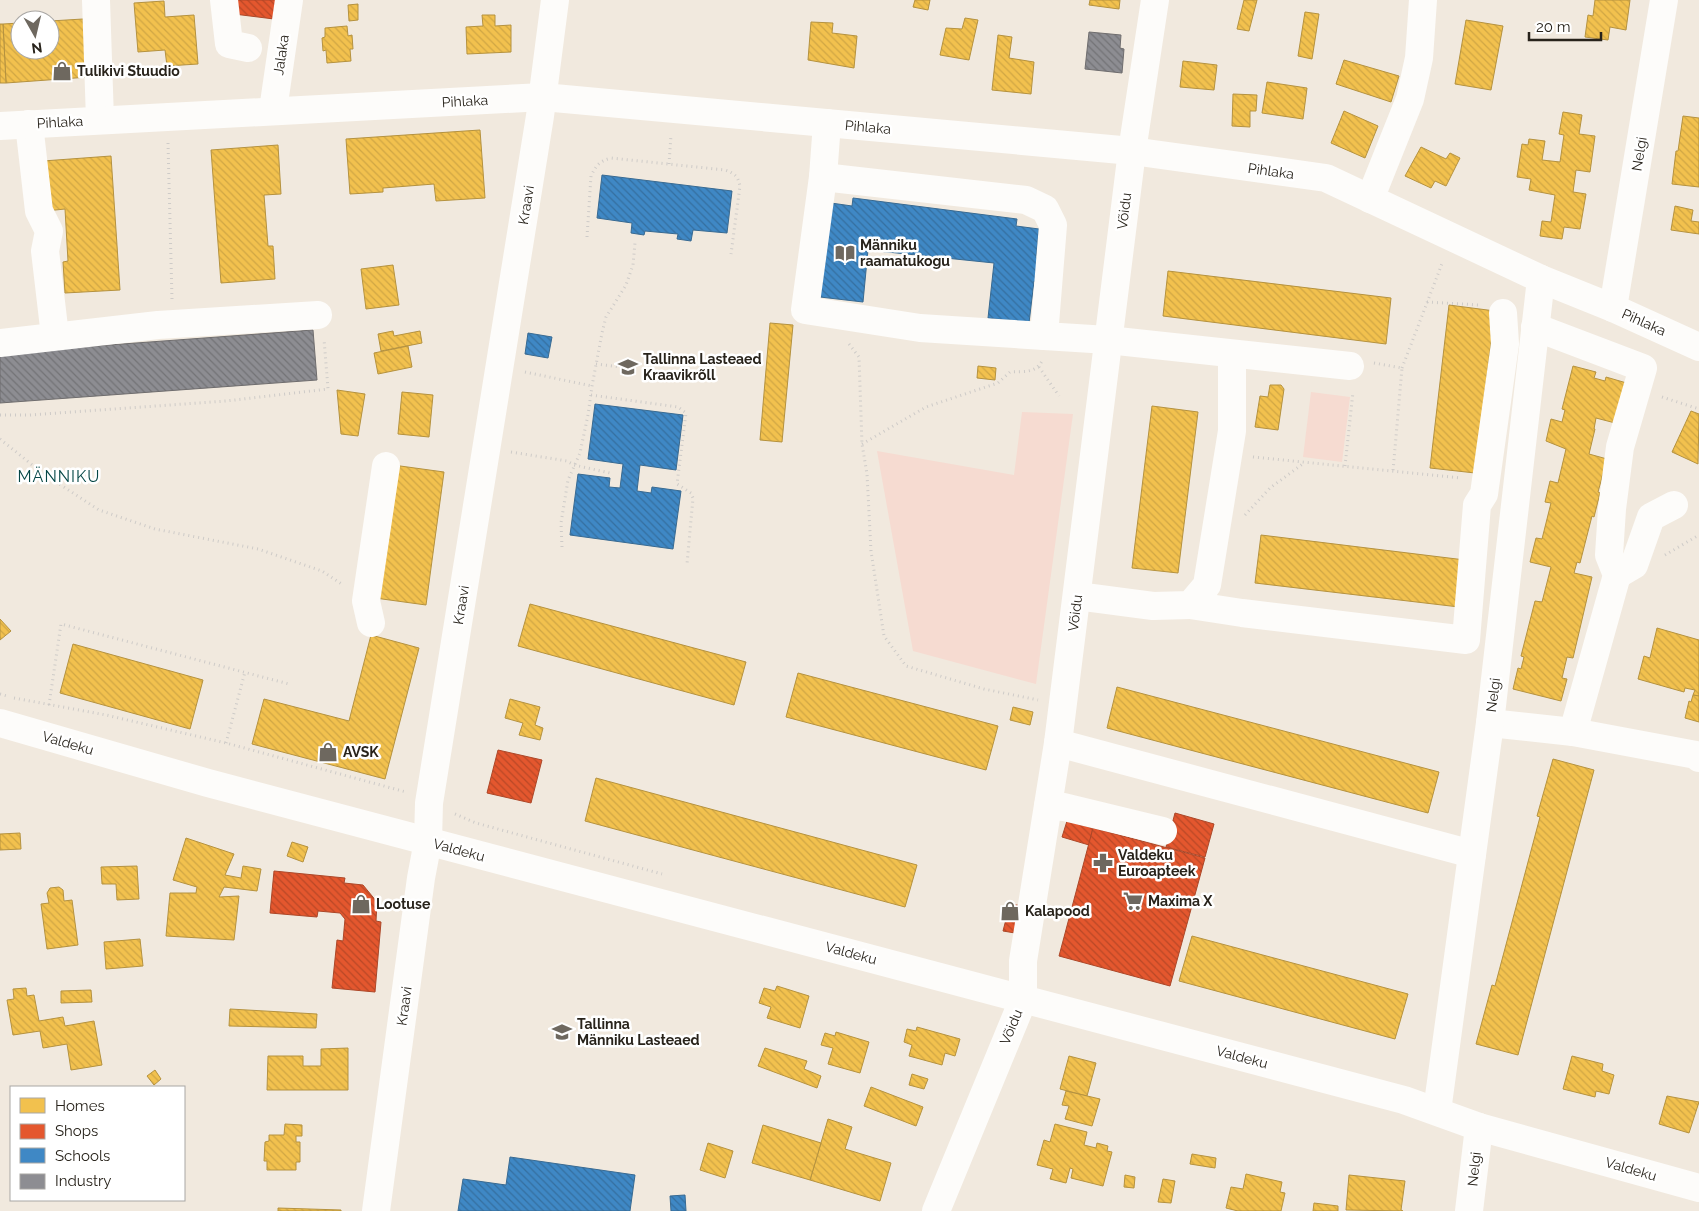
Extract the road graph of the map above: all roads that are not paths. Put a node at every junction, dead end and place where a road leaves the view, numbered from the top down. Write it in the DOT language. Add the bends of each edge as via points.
graph roads {
  1 [pos="96,0"];
  2 [pos="224,0"];
  3 [pos="289,0"];
  4 [pos="555,0"];
  5 [pos="1155,0"];
  6 [pos="1423,0"];
  7 [pos="1664,0"];
  8 [pos="248,48"];
  9 [pos="543,97"];
  10 [pos="273,110"];
  11 [pos="100,120"];
  12 [pos="827,123"];
  13 [pos="29,124"];
  14 [pos="0,126"];
  15 [pos="1132,151"];
  16 [pos="823,177"];
  17 [pos="1370,199"];
  18 [pos="1541,279"];
  19 [pos="1613,308"];
  20 [pos="1503,313"];
  21 [pos="318,315"];
  22 [pos="1535,327"];
  23 [pos="55,336"];
  24 [pos="1044,336"];
  25 [pos="1108,340"];
  26 [pos="0,343"];
  27 [pos="1699,347"];
  28 [pos="1232,354"];
  29 [pos="1350,366"];
  30 [pos="386,466"];
  31 [pos="1674,505"];
  32 [pos="1617,575"];
  33 [pos="1077,596"];
  34 [pos="1190,605"];
  35 [pos="369,612"];
  36 [pos="0,723"];
  37 [pos="1490,723"];
  38 [pos="1573,732"];
  39 [pos="1058,743"];
  40 [pos="1699,758"];
  41 [pos="1048,806"];
  42 [pos="1163,832"];
  43 [pos="428,842"];
  44 [pos="1472,854"];
  45 [pos="1023,1000"];
  46 [pos="1437,1111"];
  47 [pos="1478,1127"];
  48 [pos="1699,1188"];
  49 [pos="376,1211"];
  50 [pos="936,1211"];
  51 [pos="1469,1211"];
  1 -- 11 [label="street"];
  2 -- 8 [label="street" via="229,44"];
  3 -- 10 [label="street, Jalaka"];
  4 -- 9 [label="street, Kraavi"];
  5 -- 15 [label="street, Võidu"];
  6 -- 17 [label="street" via="1419,58 1410,99"];
  7 -- 19 [label="street, Nelgi"];
  9 -- 10 [label="street, Pihlaka"];
  9 -- 12 [label="street, Pihlaka"];
  9 -- 43 [label="street, Kraavi" via="428,803"];
  10 -- 11 [label="street, Pihlaka"];
  11 -- 13 [label="street, Pihlaka"];
  12 -- 15 [label="street, Pihlaka"];
  12 -- 16 [label="street"];
  13 -- 14 [label="street, Pihlaka"];
  13 -- 23 [label="street" via="39,211 49,231 46,252"];
  15 -- 17 [label="street, Pihlaka" via="1326,178"];
  15 -- 25 [label="street, Võidu"];
  16 -- 24 [label="street" via="1026,200 1044,209 1053,225"];
  16 -- 24 [label="street" via="805,310 920,328"];
  17 -- 18 [label="street, Pihlaka"];
  18 -- 19 [label="street, Pihlaka"];
  18 -- 22 [label="street, Nelgi"];
  19 -- 27 [label="street, Pihlaka"];
  20 -- 34 [label="street" via="1505,344 1484,494 1477,505 1466,640"];
  21 -- 23 [label="street" via="158,325"];
  22 -- 32 [label="street" via="1643,368 1620,447 1612,509 1609,555"];
  22 -- 37 [label="street, Nelgi"];
  23 -- 26 [label="street"];
  24 -- 25 [label="street"];
  25 -- 28 [label="street"];
  25 -- 33 [label="street, Võidu"];
  28 -- 29 [label="street"];
  28 -- 34 [label="street" via="1232,431 1207,585"];
  30 -- 35 [label="street"];
  31 -- 32 [label="street" via="1651,517 1634,565"];
  32 -- 38 [label="street"];
  33 -- 34 [label="street" via="1153,606"];
  33 -- 39 [label="street, Võidu"];
  36 -- 43 [label="street, Valdeku"];
  37 -- 38 [label="street"];
  37 -- 44 [label="street, Nelgi"];
  38 -- 40 [label="street"];
  39 -- 41 [label="street, Võidu"];
  39 -- 44 [label="street"];
  41 -- 42 [label="street" via="1064,807"];
  41 -- 45 [label="street, Võidu" via="1024,961"];
  43 -- 45 [label="street, Valdeku"];
  43 -- 49 [label="street, Kraavi"];
  44 -- 46 [label="street, Nelgi"];
  45 -- 46 [label="street, Valdeku"];
  45 -- 50 [label="street, Võidu"];
  46 -- 47 [label="street, Valdeku"];
  47 -- 48 [label="street, Valdeku"];
  47 -- 51 [label="street, Nelgi"];
}
